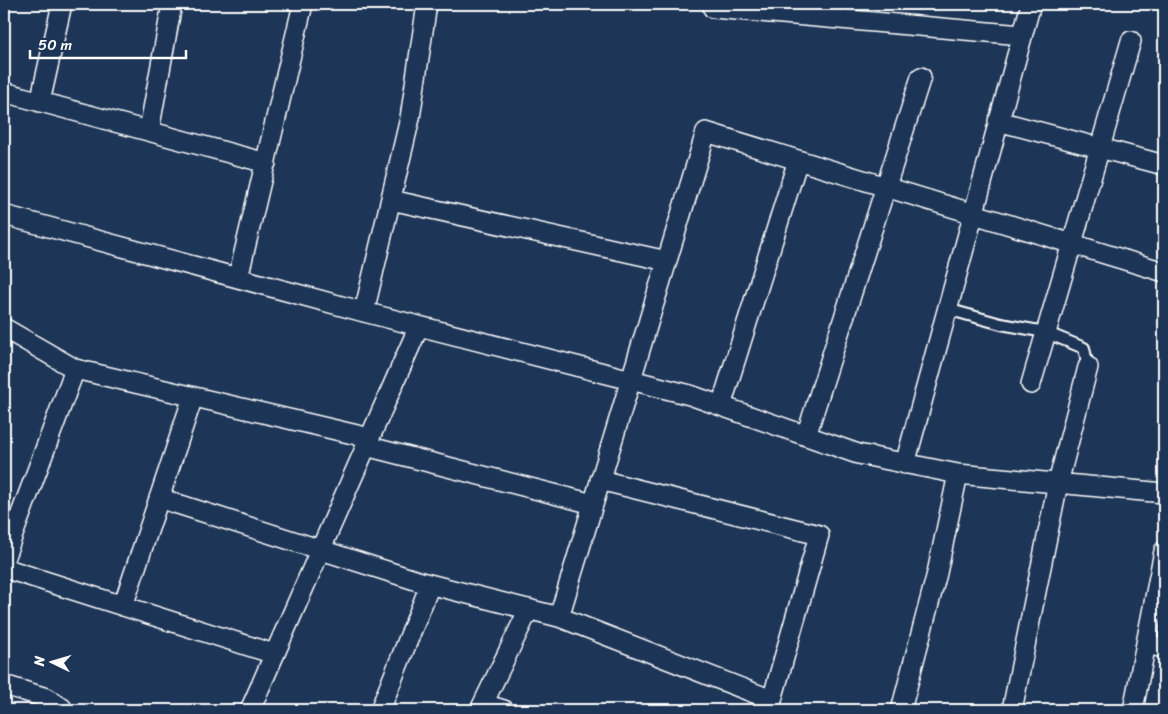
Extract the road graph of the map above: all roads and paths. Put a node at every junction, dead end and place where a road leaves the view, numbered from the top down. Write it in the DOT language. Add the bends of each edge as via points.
graph roads {
  1 [pos="62,4"];
  2 [pos="172,4"];
  3 [pos="303,4"];
  4 [pos="427,4"];
  5 [pos="714,4"];
  6 [pos="1031,4"];
  7 [pos="1022,35"];
  8 [pos="1131,41"];
  9 [pos="921,77"];
  10 [pos="4,92"];
  11 [pos="40,102"];
  12 [pos="998,121"];
  13 [pos="149,131"];
  14 [pos="1100,148"];
  15 [pos="798,160"];
  16 [pos="266,163"];
  17 [pos="1164,165"];
  18 [pos="886,187"];
  19 [pos="390,200"];
  20 [pos="973,214"];
  21 [pos="5,220"];
  22 [pos="1072,244"];
  23 [pos="667,261"];
  24 [pos="1164,272"];
  25 [pos="238,278"];
  26 [pos="947,309"];
  27 [pos="364,312"];
  28 [pos="419,326"];
  29 [pos="4,328"];
  30 [pos="1046,332"];
  31 [pos="1088,368"];
  32 [pos="75,369"];
  33 [pos="631,380"];
  34 [pos="1030,384"];
  35 [pos="193,397"];
  36 [pos="721,406"];
  37 [pos="806,436"];
  38 [pos="368,442"];
  39 [pos="905,464"];
  40 [pos="958,474"];
  41 [pos="600,480"];
  42 [pos="1058,483"];
  43 [pos="1164,493"];
  44 [pos="159,498"];
  45 [pos="593,504"];
  46 [pos="320,551"];
  47 [pos="1164,551"];
  48 [pos="4,559"];
  49 [pos="4,568"];
  50 [pos="430,585"];
  51 [pos="123,606"];
  52 [pos="529,609"];
  53 [pos="558,617"];
  54 [pos="1155,646"];
  55 [pos="274,654"];
  56 [pos="4,686"];
  57 [pos="771,705"];
  58 [pos="482,707"];
  59 [pos="65,710"];
  60 [pos="250,710"];
  61 [pos="380,710"];
  62 [pos="504,710"];
  63 [pos="901,710"];
  64 [pos="1012,710"];
  65 [pos="1133,710"];
  1 -- 11 [label="street"];
  2 -- 13 [label="street"];
  3 -- 16 [label="street"];
  4 -- 19 [label="street" via="410,118"];
  5 -- 7 [label="street" via="713,8"];
  6 -- 7 [label="street"];
  7 -- 12 [label="street"];
  8 -- 14 [label="street"];
  9 -- 18 [label="street"];
  10 -- 11 [label="street"];
  11 -- 13 [label="street"];
  12 -- 14 [label="street"];
  12 -- 20 [label="street"];
  13 -- 16 [label="street"];
  14 -- 17 [label="street"];
  14 -- 22 [label="street"];
  15 -- 18 [label="street"];
  15 -- 23 [label="street" via="706,132"];
  15 -- 36 [label="street"];
  16 -- 25 [label="street"];
  18 -- 20 [label="street"];
  18 -- 37 [label="street"];
  19 -- 23 [label="street"];
  19 -- 27 [label="street"];
  20 -- 22 [label="street"];
  20 -- 26 [label="street"];
  21 -- 25 [label="street"];
  22 -- 24 [label="street"];
  22 -- 30 [label="street"];
  23 -- 33 [label="street"];
  25 -- 27 [label="street"];
  26 -- 30 [label="lane"];
  26 -- 39 [label="street"];
  27 -- 28 [label="street"];
  28 -- 33 [label="street"];
  28 -- 38 [label="street"];
  29 -- 32 [label="street"];
  30 -- 31 [label="lane" via="1084,348"];
  30 -- 34 [label="street"];
  31 -- 42 [label="street"];
  32 -- 35 [label="street"];
  32 -- 48 [label="street"];
  33 -- 36 [label="street"];
  33 -- 41 [label="street"];
  35 -- 38 [label="street"];
  35 -- 44 [label="street"];
  36 -- 37 [label="street"];
  37 -- 39 [label="street" via="858,454"];
  38 -- 45 [label="street"];
  38 -- 46 [label="street"];
  39 -- 40 [label="street"];
  40 -- 42 [label="street"];
  40 -- 63 [label="street" via="937,573"];
  41 -- 45 [label="street"];
  41 -- 57 [label="street" via="820,534"];
  42 -- 43 [label="street"];
  42 -- 64 [label="street"];
  44 -- 46 [label="street"];
  44 -- 51 [label="street"];
  45 -- 53 [label="street"];
  46 -- 50 [label="street"];
  46 -- 55 [label="street"];
  47 -- 54 [label="street"];
  49 -- 51 [label="street"];
  50 -- 52 [label="street"];
  50 -- 61 [label="street"];
  51 -- 55 [label="street"];
  52 -- 53 [label="street"];
  52 -- 58 [label="street"];
  53 -- 57 [label="street"];
  54 -- 65 [label="street"];
  55 -- 60 [label="street"];
  56 -- 59 [label="street" via="47,698"];
  58 -- 62 [label="street"];
}
